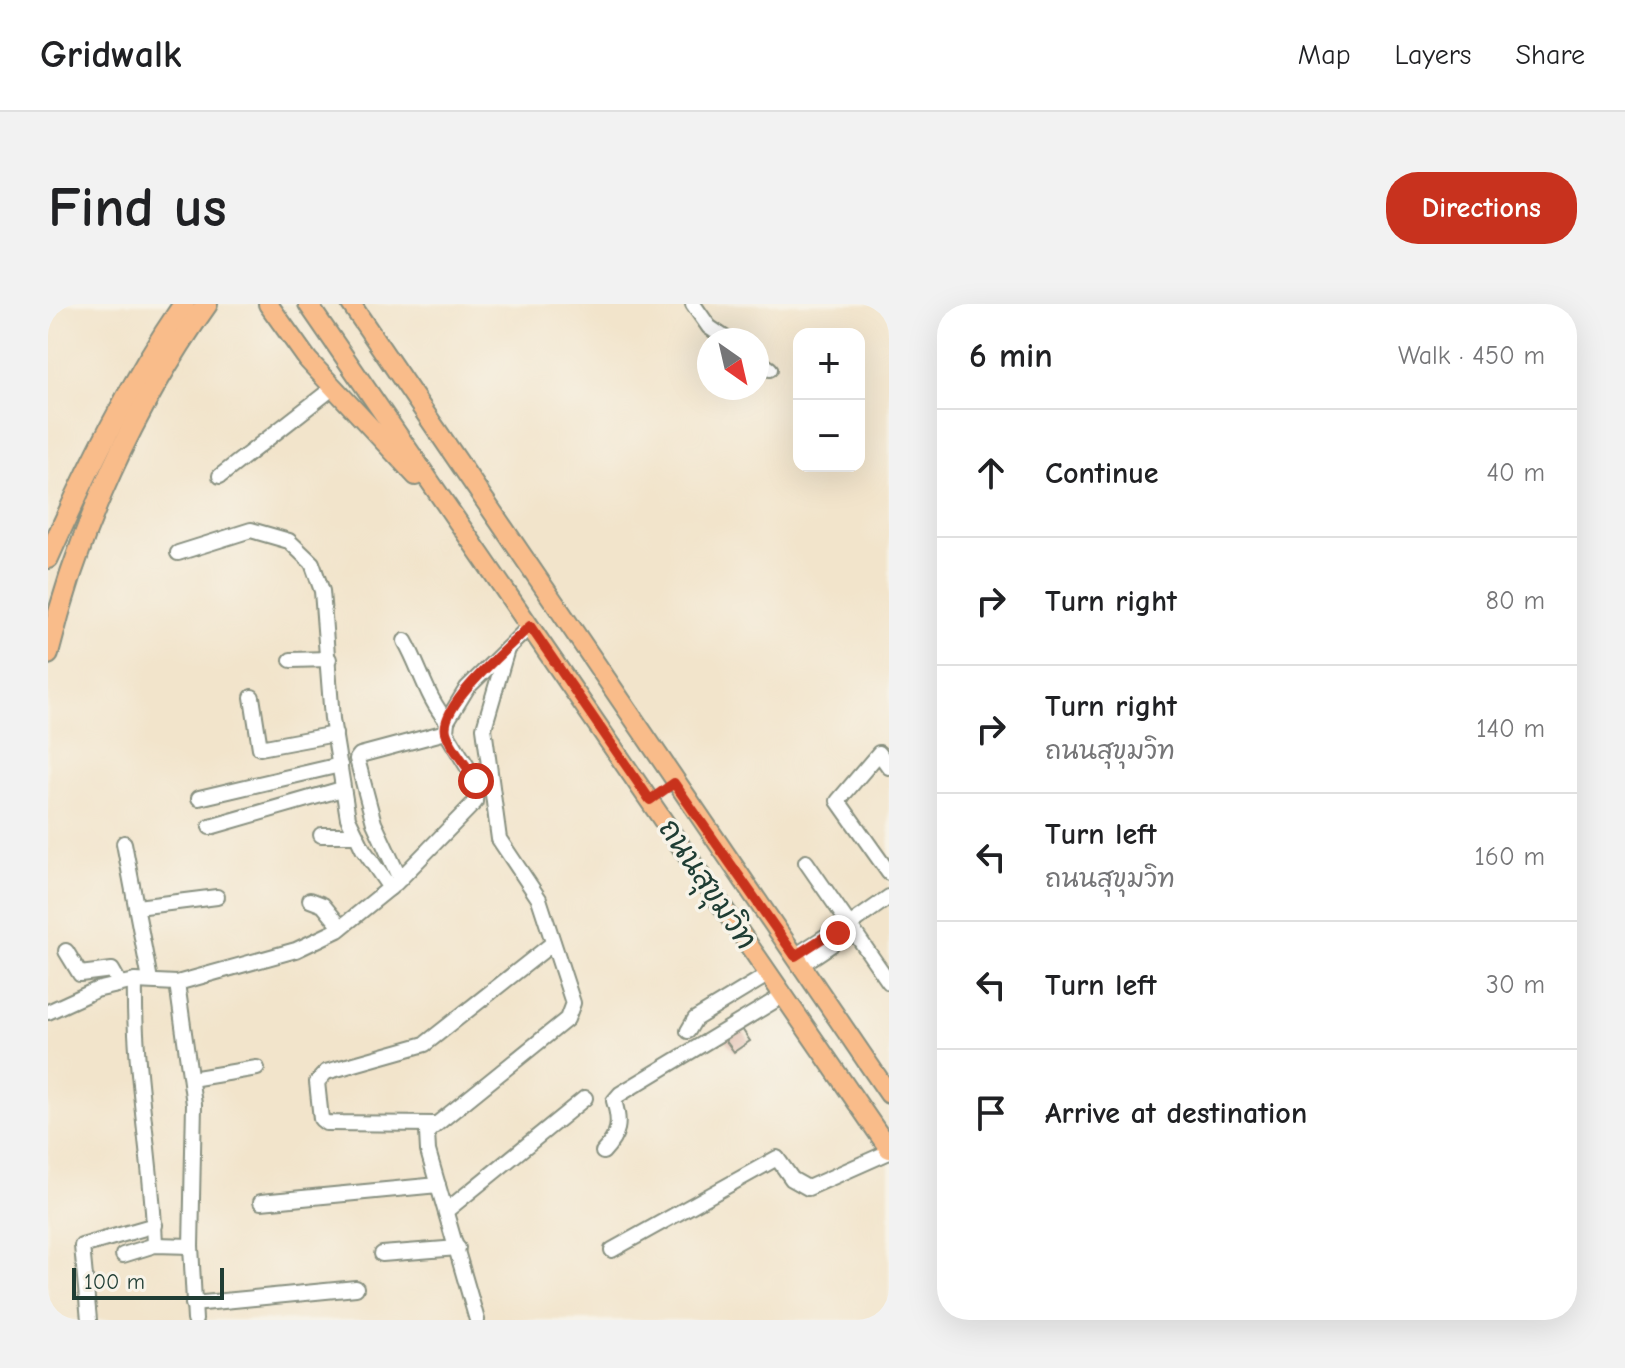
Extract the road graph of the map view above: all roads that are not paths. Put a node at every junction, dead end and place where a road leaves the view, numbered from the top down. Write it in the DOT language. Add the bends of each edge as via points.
graph roads {
  1 [pos="184,304"];
  2 [pos="207,304"];
  3 [pos="268,304"];
  4 [pos="308,304"];
  5 [pos="351,304"];
  6 [pos="693,304"];
  7 [pos="710,328"];
  8 [pos="334,387"];
  9 [pos="220,476"];
  10 [pos="449,510"];
  11 [pos="178,553"];
  12 [pos="48,558"];
  13 [pos="530,626"];
  14 [pos="405,641"];
  15 [pos="507,649"];
  16 [pos="48,654"];
  17 [pos="329,659"];
  18 [pos="291,660"];
  19 [pos="252,697"];
  20 [pos="446,727"];
  21 [pos="335,734"];
  22 [pos="340,765"];
  23 [pos="889,767"];
  24 [pos="674,783"];
  25 [pos="342,789"];
  26 [pos="199,798"];
  27 [pos="650,800"];
  28 [pos="210,827"];
  29 [pos="321,835"];
  30 [pos="356,835"];
  31 [pos="124,843"];
  32 [pos="806,862"];
  33 [pos="889,873"];
  34 [pos="395,884"];
  35 [pos="217,897"];
  36 [pos="889,897"];
  37 [pos="310,900"];
  38 [pos="137,907"];
  39 [pos="341,927"];
  40 [pos="844,929"];
  41 [pos="553,943"];
  42 [pos="66,951"];
  43 [pos="798,961"];
  44 [pos="769,974"];
  45 [pos="135,982"];
  46 [pos="889,982"];
  47 [pos="177,983"];
  48 [pos="784,995"];
  49 [pos="48,1012"];
  50 [pos="688,1031"];
  51 [pos="257,1068"];
  52 [pos="191,1079"];
  53 [pos="889,1094"];
  54 [pos="585,1098"];
  55 [pos="434,1124"];
  56 [pos="889,1151"];
  57 [pos="603,1152"];
  58 [pos="438,1185"];
  59 [pos="261,1202"];
  60 [pos="446,1211"];
  61 [pos="155,1225"];
  62 [pos="155,1245"];
  63 [pos="191,1246"];
  64 [pos="458,1248"];
  65 [pos="612,1250"];
  66 [pos="382,1254"];
  67 [pos="123,1255"];
  68 [pos="356,1288"];
  69 [pos="193,1304"];
  70 [pos="89,1320"];
  71 [pos="195,1320"];
  72 [pos="477,1320"];
  1 -- 12 [label="highway" via="87,469"];
  2 -- 16 [label="highway" via="117,458 65,583"];
  3 -- 8 [label="main road"];
  4 -- 10 [label="main road, ถนนสุขุมวิท"];
  5 -- 24 [label="main road, ถนนสุขุมวิท"];
  6 -- 7 [label="street"];
  8 -- 9 [label="street"];
  8 -- 10 [label="main road"];
  10 -- 13 [label="main road, ถนนสุขุมวิท"];
  11 -- 17 [label="street" via="251,530 289,541 312,563 322,591"];
  13 -- 15 [label="street"];
  13 -- 27 [label="main road, ถนนสุขุมวิท"];
  14 -- 20 [label="street"];
  15 -- 20 [label="street" via="467,688"];
  15 -- 41 [label="street" via="484,728 496,820 507,856 539,899"];
  17 -- 18 [label="street"];
  17 -- 21 [label="street"];
  19 -- 21 [label="street" via="260,748"];
  20 -- 34 [label="street" via="476,781 475,802"];
  20 -- 34 [label="street" via="357,759"];
  21 -- 22 [label="street"];
  22 -- 25 [label="street"];
  22 -- 26 [label="street"];
  23 -- 33 [label="street" via="879,753 838,801"];
  24 -- 27 [label="main road"];
  24 -- 43 [label="main road, ถนนสุขุมวิท"];
  25 -- 28 [label="street"];
  25 -- 30 [label="street"];
  27 -- 44 [label="main road, ถนนสุขุมวิท"];
  29 -- 30 [label="street"];
  30 -- 34 [label="street"];
  31 -- 38 [label="street"];
  32 -- 40 [label="street"];
  34 -- 39 [label="street"];
  35 -- 38 [label="street"];
  36 -- 40 [label="street"];
  37 -- 39 [label="street" via="323,905"];
  38 -- 45 [label="street"];
  39 -- 47 [label="street" via="296,950"];
  40 -- 43 [label="street" via="826,936"];
  40 -- 46 [label="street"];
  41 -- 55 [label="street" via="573,1003 567,1019"];
  41 -- 55 [label="street" via="425,1044 326,1072 317,1082 321,1119 326,1123"];
  42 -- 45 [label="street" via="80,974 112,970"];
  43 -- 53 [label="main road, ถนนสุขุมวิท"];
  44 -- 48 [label="main road, ถนนสุขุมวิท"];
  44 -- 50 [label="street" via="695,1019"];
  45 -- 47 [label="street"];
  45 -- 49 [label="street" via="96,990"];
  45 -- 61 [label="street"];
  47 -- 52 [label="street"];
  48 -- 56 [label="main road, ถนนสุขุมวิท"];
  48 -- 57 [label="street" via="620,1094 614,1101 618,1131"];
  51 -- 52 [label="street"];
  52 -- 63 [label="street" via="196,1152"];
  54 -- 60 [label="street"];
  55 -- 58 [label="street" via="426,1140"];
  56 -- 65 [label="street" via="808,1188 792,1179 777,1158"];
  58 -- 59 [label="street"];
  58 -- 60 [label="street"];
  60 -- 64 [label="street"];
  61 -- 62 [label="street"];
  61 -- 70 [label="street" via="82,1246"];
  62 -- 63 [label="street"];
  62 -- 67 [label="street"];
  63 -- 69 [label="street"];
  64 -- 66 [label="street"];
  64 -- 72 [label="street"];
  68 -- 69 [label="street"];
  69 -- 71 [label="street"];
}
